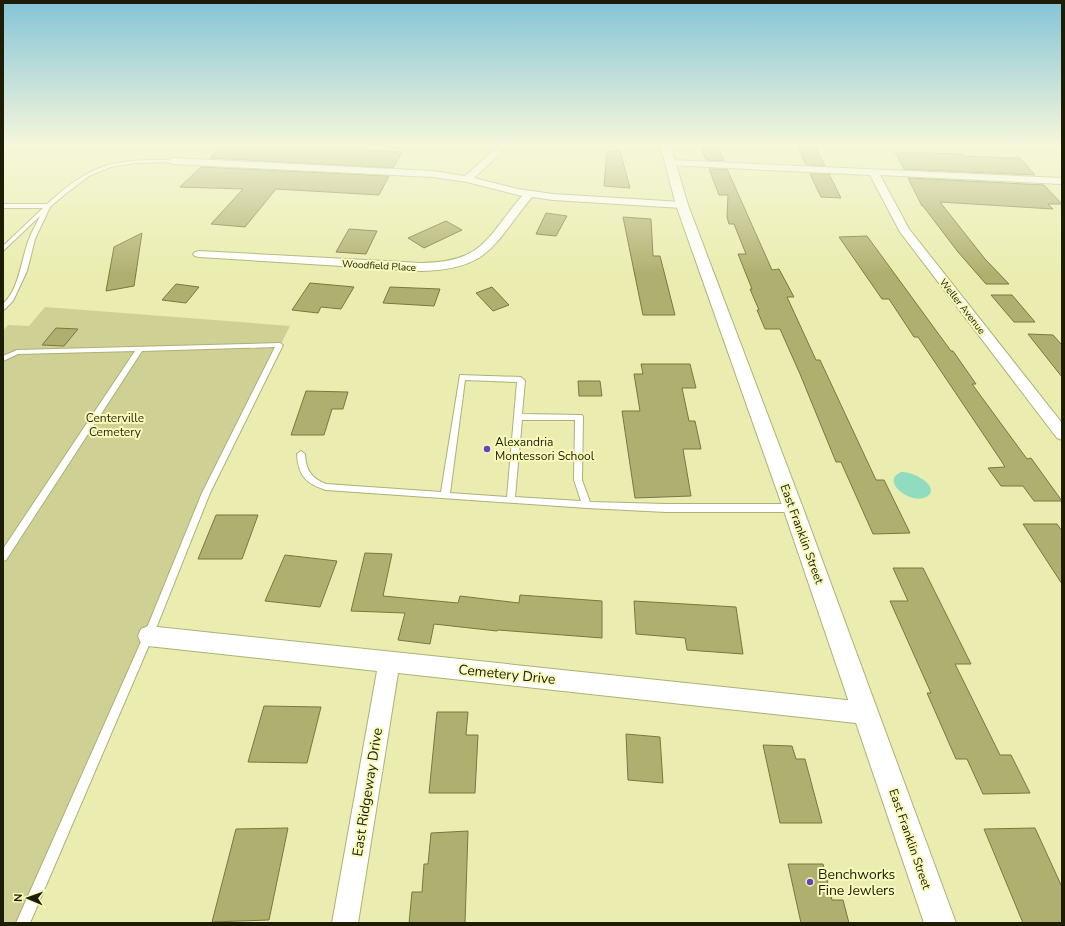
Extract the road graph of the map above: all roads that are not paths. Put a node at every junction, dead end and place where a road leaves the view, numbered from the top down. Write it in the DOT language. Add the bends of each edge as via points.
graph roads {
  1 [pos="71,187"];
  2 [pos="501,187"];
  3 [pos="677,187"];
  4 [pos="881,187"];
  5 [pos="529,194"];
  6 [pos="682,205"];
  7 [pos="3,206"];
  8 [pos="48,206"];
  9 [pos="3,249"];
  10 [pos="199,254"];
  11 [pos="3,308"];
  12 [pos="140,348"];
  13 [pos="3,359"];
  14 [pos="518,417"];
  15 [pos="1062,434"];
  16 [pos="301,454"];
  17 [pos="445,496"];
  18 [pos="511,500"];
  19 [pos="586,505"];
  20 [pos="793,508"];
  21 [pos="3,557"];
  22 [pos="148,636"];
  23 [pos="389,662"];
  24 [pos="865,713"];
  25 [pos="23,923"];
  26 [pos="345,923"];
  27 [pos="940,923"];
  1 -- 8 [label="lane"];
  2 -- 5 [label="street"];
  3 -- 6 [label="street, East Franklin Street"];
  4 -- 15 [label="street, Weller Avenue" via="904,230"];
  5 -- 6 [label="street"];
  5 -- 10 [label="street, Woodfield Place" via="487,247 470,259 446,265 421,267"];
  6 -- 20 [label="street, East Franklin Street"];
  7 -- 8 [label="lane"];
  8 -- 9 [label="lane"];
  8 -- 11 [label="lane" via="32,239 24,271 10,301"];
  12 -- 13 [label="lane" via="18,352"];
  12 -- 21 [label="lane"];
  12 -- 22 [label="lane" via="280,345 206,493"];
  14 -- 17 [label="lane" via="520,379 462,377"];
  14 -- 18 [label="lane"];
  14 -- 19 [label="lane" via="578,417 578,480"];
  16 -- 17 [label="lane" via="303,469 307,476 311,481 326,487"];
  17 -- 18 [label="lane"];
  18 -- 19 [label="lane"];
  19 -- 20 [label="lane"];
  20 -- 24 [label="street, East Franklin Street"];
  22 -- 23 [label="street, Cemetery Drive"];
  22 -- 25 [label="lane"];
  23 -- 24 [label="street, Cemetery Drive"];
  23 -- 26 [label="street, East Ridgeway Drive"];
  24 -- 27 [label="street, East Franklin Street"];
}
